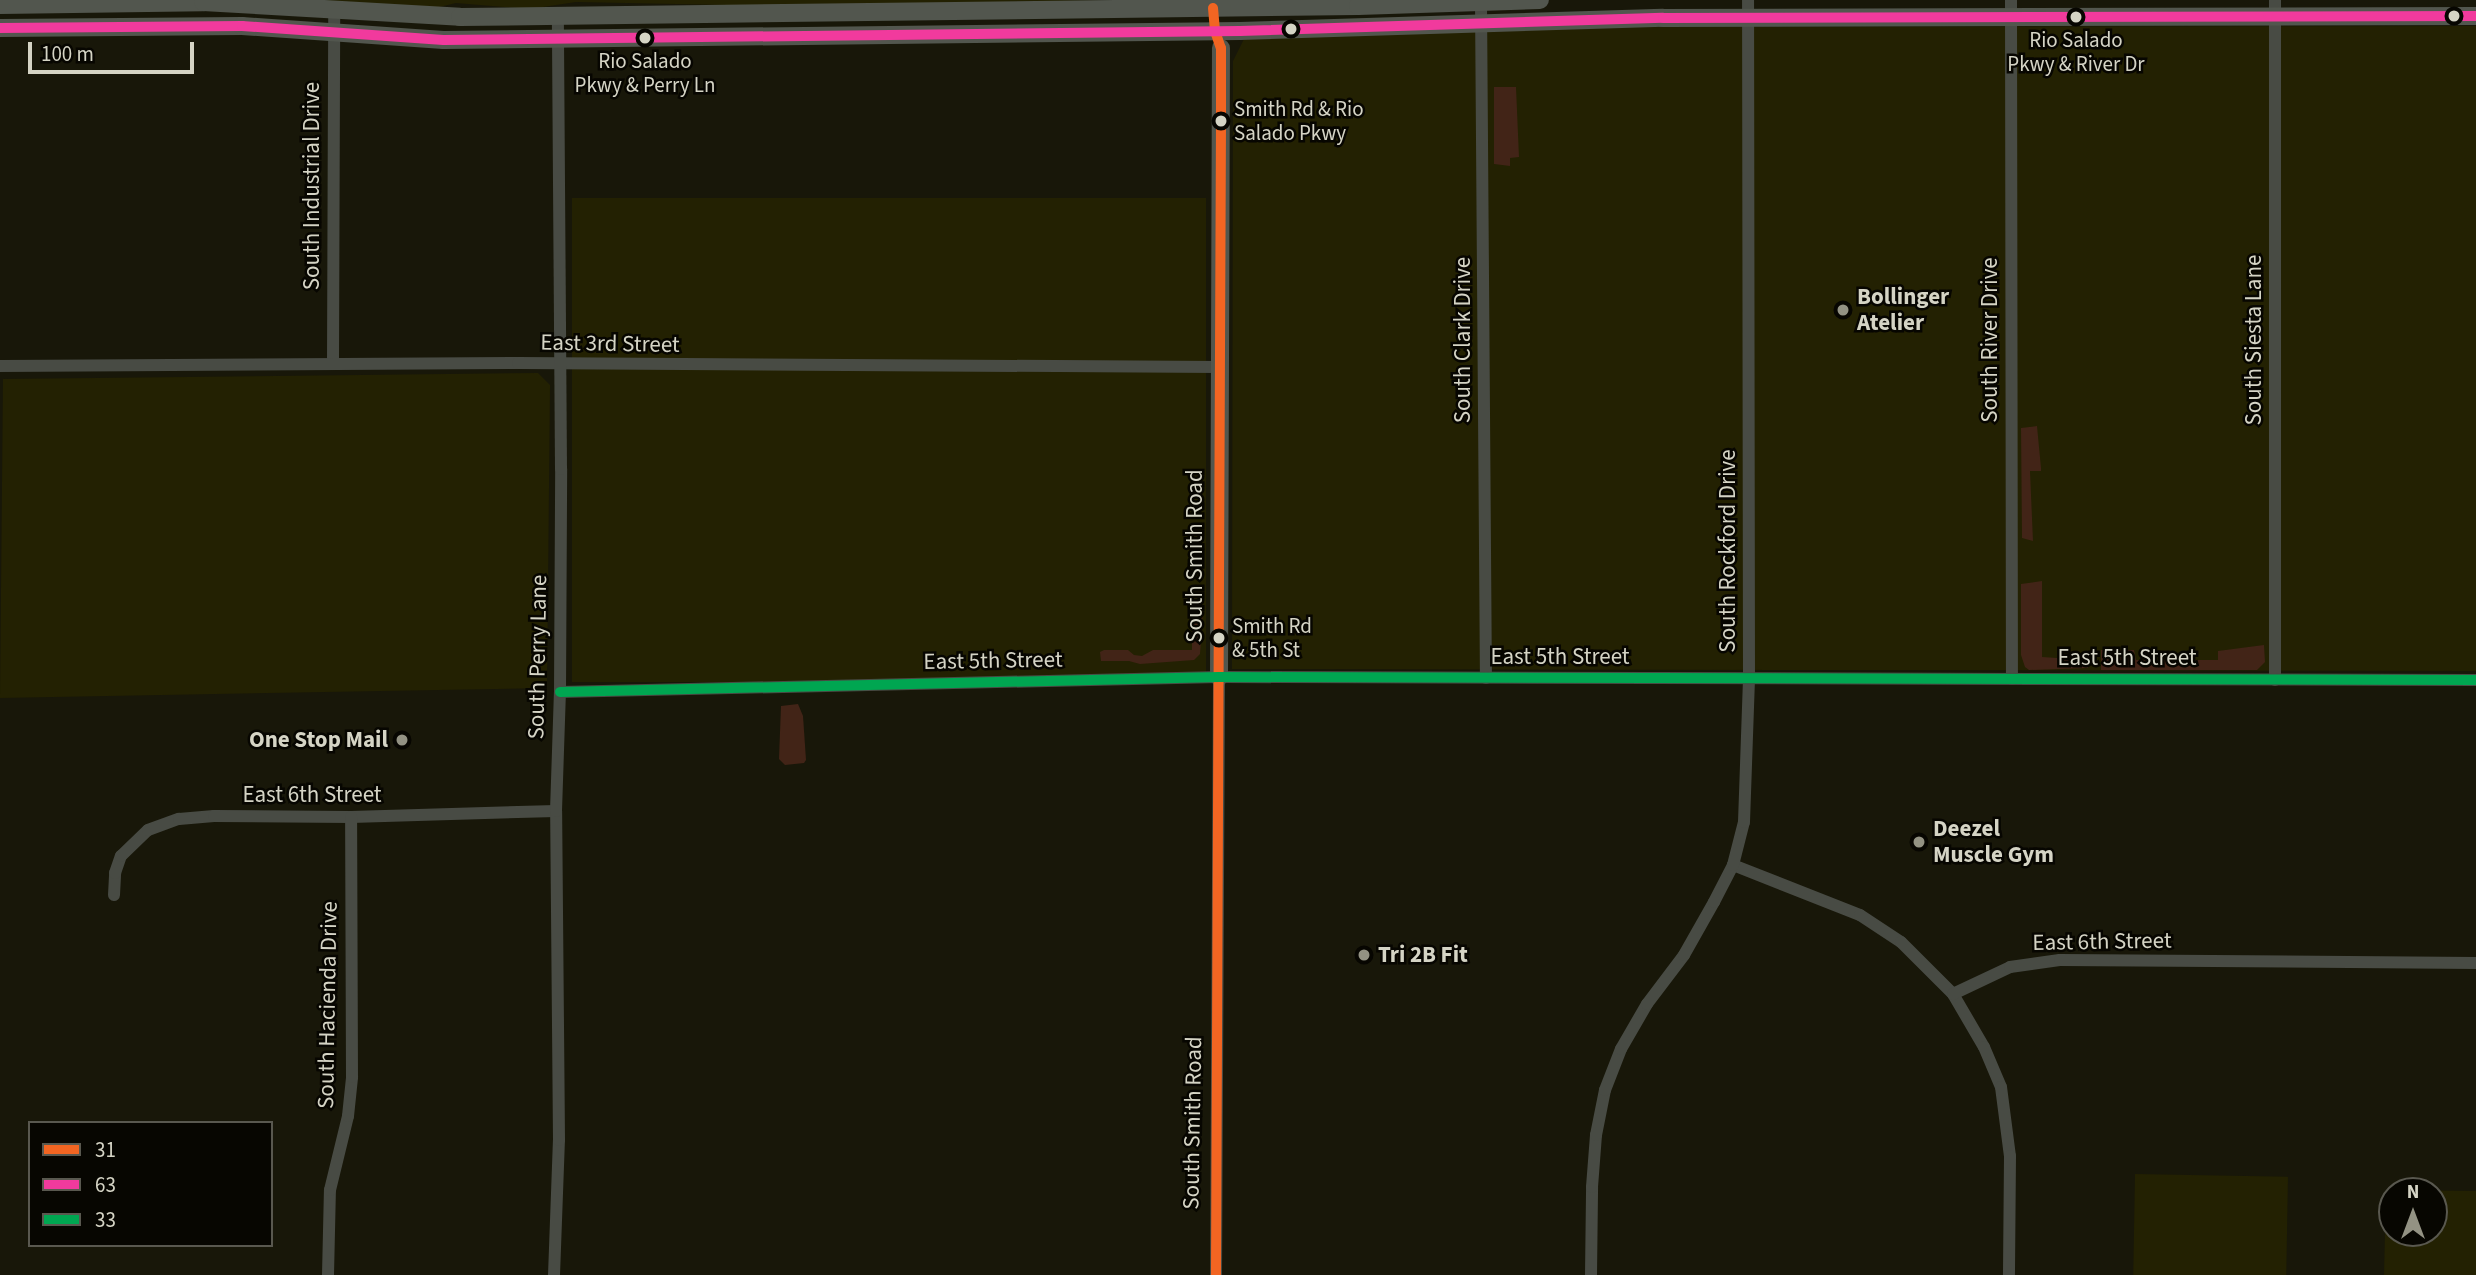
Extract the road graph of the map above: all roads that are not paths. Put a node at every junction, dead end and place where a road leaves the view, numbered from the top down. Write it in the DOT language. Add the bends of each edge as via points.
graph roads {
  1 [pos="1540,0"];
  2 [pos="1481,3"];
  3 [pos="0,5"];
  4 [pos="1221,8"];
  5 [pos="2275,8"];
  6 [pos="334,9"];
  7 [pos="1748,9"];
  8 [pos="2011,9"];
  9 [pos="2476,16"];
  10 [pos="558,17"];
  11 [pos="1483,25"];
  12 [pos="0,28"];
  13 [pos="334,34"];
  14 [pos="1222,37"];
  15 [pos="558,39"];
  16 [pos="332,363"];
  17 [pos="561,363"];
  18 [pos="0,366"];
  19 [pos="1220,367"];
  20 [pos="1219,677"];
  21 [pos="1486,678"];
  22 [pos="1749,679"];
  23 [pos="2012,679"];
  24 [pos="2275,680"];
  25 [pos="2476,680"];
  26 [pos="560,692"];
  27 [pos="556,811"];
  28 [pos="351,817"];
  29 [pos="1733,865"];
  30 [pos="114,895"];
  31 [pos="2476,963"];
  32 [pos="1953,994"];
  33 [pos="328,1275"];
  34 [pos="554,1275"];
  35 [pos="1216,1275"];
  36 [pos="1591,1275"];
  37 [pos="2009,1275"];
  1 -- 2 [label="main road"];
  2 -- 4 [label="main road"];
  2 -- 11 [label="street, South Clark Drive"];
  3 -- 6 [label="main road" via="203,2"];
  4 -- 10 [label="main road"];
  4 -- 14 [label="street, South Smith Road"];
  5 -- 8 [label="main road"];
  5 -- 9 [label="main road"];
  5 -- 24 [label="street, South Siesta Lane"];
  6 -- 10 [label="main road"];
  6 -- 13 [label="street, South Industrial Drive"];
  7 -- 8 [label="main road"];
  7 -- 11 [label="main road"];
  7 -- 22 [label="street, South Rockford Drive"];
  8 -- 23 [label="street, South River Drive"];
  10 -- 15 [label="street, South Perry Lane"];
  11 -- 14 [label="main road"];
  11 -- 21 [label="street, South Clark Drive"];
  12 -- 13 [label="main road" via="242,26"];
  13 -- 15 [label="main road" via="444,40"];
  13 -- 16 [label="street, South Industrial Drive"];
  14 -- 15 [label="main road"];
  14 -- 19 [label="main road, South Smith Road"];
  15 -- 17 [label="street, South Perry Lane"];
  16 -- 17 [label="street, East 3rd Street"];
  16 -- 18 [label="street, East 3rd Street"];
  17 -- 19 [label="street, East 3rd Street"];
  17 -- 26 [label="street, South Perry Lane"];
  19 -- 20 [label="main road, South Smith Road"];
  20 -- 21 [label="street, East 5th Street"];
  20 -- 26 [label="street, East 5th Street"];
  20 -- 35 [label="street, South Smith Road"];
  21 -- 22 [label="street, East 5th Street"];
  22 -- 23 [label="street, East 5th Street"];
  22 -- 29 [label="street, South Rockford Drive" via="1747,796"];
  23 -- 24 [label="street, East 5th Street"];
  24 -- 25 [label="street, East 5th Street"];
  26 -- 27 [label="street, South Perry Lane"];
  27 -- 28 [label="street, East 6th Street"];
  27 -- 34 [label="street, South Perry Lane" via="559,1140"];
  28 -- 30 [label="street, East 6th Street" via="180,819 148,830 121,856"];
  28 -- 33 [label="street, South Hacienda Drive" via="352,1077 348,1116 328,1199"];
  29 -- 32 [label="street" via="1860,915 1901,942"];
  29 -- 36 [label="street, South Rockford Drive" via="1684,955 1647,1003 1605,1090 1592,1187"];
  31 -- 32 [label="street, East 6th Street" via="2060,960 2010,967"];
  32 -- 37 [label="street" via="1984,1047 2003,1098 2010,1156"];
}
